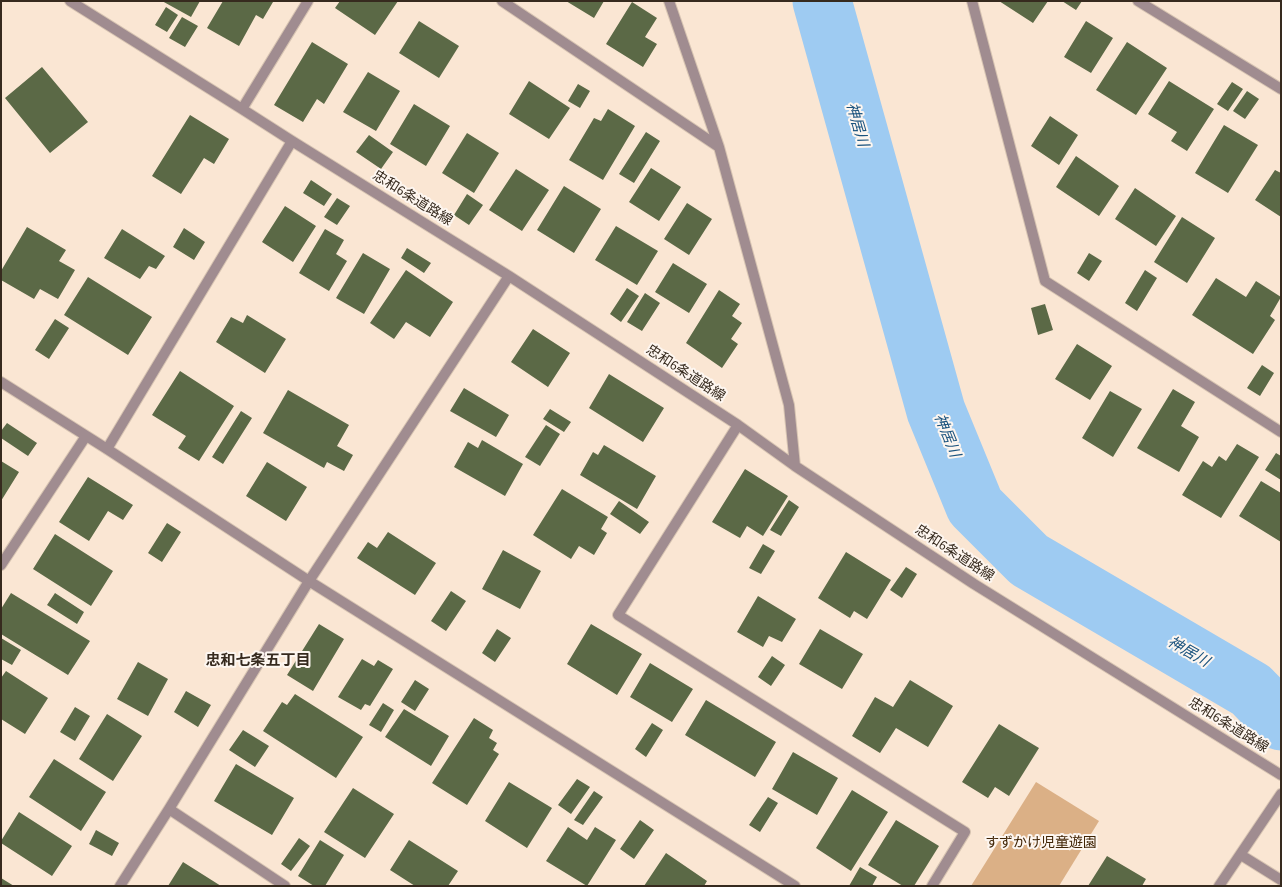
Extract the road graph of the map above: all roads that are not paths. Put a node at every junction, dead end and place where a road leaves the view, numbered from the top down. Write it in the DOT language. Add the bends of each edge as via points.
graph roads {
  1 [pos="70,1"];
  2 [pos="308,1"];
  3 [pos="502,1"];
  4 [pos="669,1"];
  5 [pos="972,1"];
  6 [pos="1138,1"];
  7 [pos="1281,89"];
  8 [pos="242,108"];
  9 [pos="292,141"];
  10 [pos="719,147"];
  11 [pos="509,276"];
  12 [pos="1,382"];
  13 [pos="738,425"];
  14 [pos="1281,432"];
  15 [pos="86,436"];
  16 [pos="107,449"];
  17 [pos="795,466"];
  18 [pos="1,565"];
  19 [pos="309,581"];
  20 [pos="1281,775"];
  21 [pos="1281,794"];
  22 [pos="169,809"];
  23 [pos="1240,854"];
  24 [pos="1281,880"];
  25 [pos="120,886"];
  26 [pos="285,886"];
  27 [pos="795,886"];
  28 [pos="932,886"];
  29 [pos="1219,886"];
  1 -- 8 [label="street, 忠和6条道路線"];
  2 -- 8 [label="street"];
  3 -- 10 [label="street"];
  4 -- 10 [label="street"];
  5 -- 14 [label="street" via="1045,280"];
  6 -- 7 [label="street"];
  8 -- 9 [label="street, 忠和6条道路線"];
  9 -- 11 [label="street, 忠和6条道路線"];
  9 -- 16 [label="street"];
  10 -- 17 [label="street" via="788,406"];
  11 -- 13 [label="street, 忠和6条道路線"];
  11 -- 19 [label="street"];
  12 -- 15 [label="street"];
  13 -- 17 [label="street, 忠和6条道路線"];
  13 -- 28 [label="street" via="618,615 965,832"];
  15 -- 16 [label="street"];
  15 -- 18 [label="street"];
  16 -- 19 [label="street"];
  17 -- 20 [label="street, 忠和6条道路線" via="974,584"];
  19 -- 22 [label="street"];
  19 -- 27 [label="street"];
  21 -- 23 [label="street"];
  22 -- 25 [label="street"];
  22 -- 26 [label="street"];
  23 -- 24 [label="street"];
  23 -- 29 [label="street"];
}
